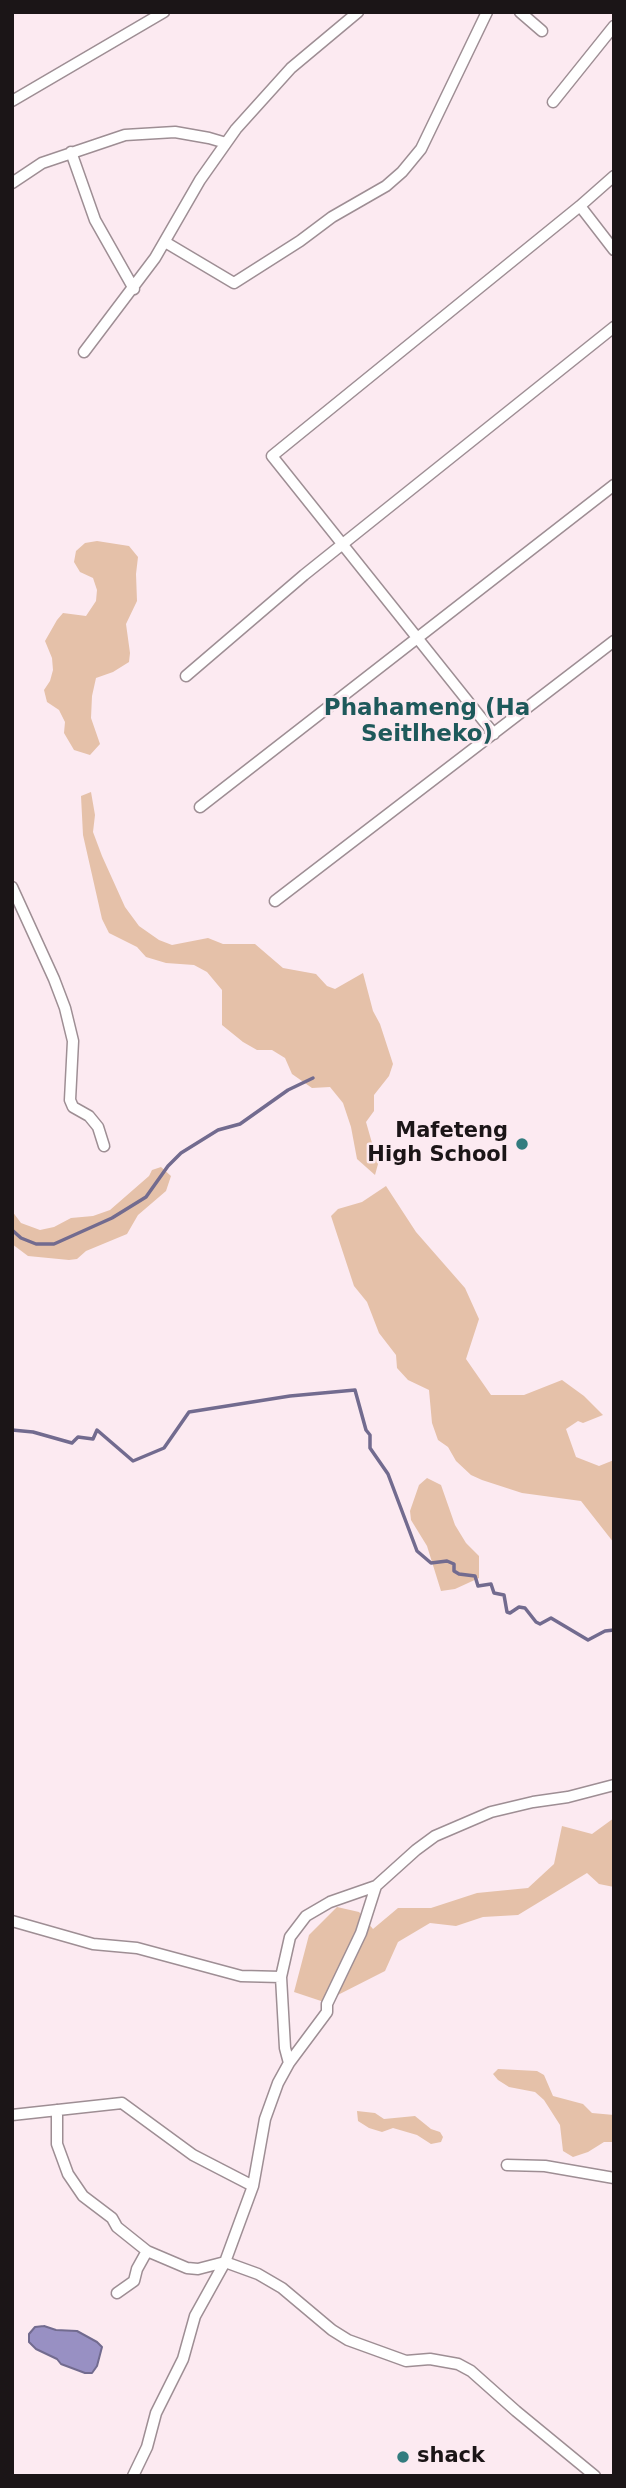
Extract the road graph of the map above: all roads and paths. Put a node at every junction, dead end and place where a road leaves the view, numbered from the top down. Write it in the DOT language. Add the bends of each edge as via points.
graph roads {
  1 [pos="164,12"];
  2 [pos="358,12"];
  3 [pos="487,12"];
  4 [pos="520,12"];
  5 [pos="614,26"];
  6 [pos="542,31"];
  7 [pos="12,101"];
  8 [pos="554,102"];
  9 [pos="226,143"];
  10 [pos="71,152"];
  11 [pos="614,176"];
  12 [pos="12,183"];
  13 [pos="580,206"];
  14 [pos="165,242"];
  15 [pos="614,250"];
  16 [pos="134,289"];
  17 [pos="614,327"];
  18 [pos="84,352"];
  19 [pos="614,485"];
  20 [pos="343,545"];
  21 [pos="418,638"];
  22 [pos="614,640"];
  23 [pos="187,676"];
  24 [pos="494,734"];
  25 [pos="200,807"];
  26 [pos="12,887"];
  27 [pos="275,901"];
  28 [pos="104,1146"];
  29 [pos="614,1785"];
  30 [pos="376,1886"];
  31 [pos="12,1921"];
  32 [pos="281,1978"];
  33 [pos="289,2063"];
  34 [pos="57,2110"];
  35 [pos="12,2115"];
  36 [pos="507,2165"];
  37 [pos="614,2178"];
  38 [pos="253,2186"];
  39 [pos="147,2251"];
  40 [pos="225,2262"];
  41 [pos="117,2293"];
  42 [pos="133,2476"];
  43 [pos="595,2476"];
  1 -- 7 [label="street"];
  2 -- 9 [label="street" via="291,68"];
  3 -- 14 [label="street" via="421,149 386,186 331,216 234,283"];
  4 -- 6 [label="street"];
  5 -- 8 [label="street"];
  9 -- 10 [label="street" via="175,132 125,135"];
  9 -- 14 [label="street"];
  10 -- 12 [label="street" via="42,163"];
  10 -- 16 [label="street" via="95,220"];
  11 -- 13 [label="street"];
  13 -- 15 [label="street"];
  13 -- 20 [label="street" via="272,456"];
  14 -- 16 [label="street"];
  16 -- 18 [label="street"];
  17 -- 20 [label="street"];
  19 -- 21 [label="street"];
  20 -- 21 [label="street"];
  20 -- 23 [label="street"];
  21 -- 24 [label="street"];
  21 -- 25 [label="street"];
  22 -- 24 [label="street"];
  24 -- 27 [label="street"];
  26 -- 28 [label="street" via="65,1007 73,1041 70,1100 98,1127"];
  29 -- 30 [label="street" via="491,1812 459,1824 435,1836"];
  30 -- 32 [label="street" via="306,1916 290,1937"];
  30 -- 33 [label="street" via="327,2012"];
  31 -- 32 [label="street" via="241,1976"];
  32 -- 33 [label="street"];
  33 -- 38 [label="street" via="265,2119"];
  34 -- 35 [label="street"];
  34 -- 38 [label="street" via="122,2103 193,2155"];
  34 -- 39 [label="street" via="57,2144 68,2174 83,2196"];
  36 -- 37 [label="street" via="545,2166"];
  38 -- 40 [label="street"];
  39 -- 40 [label="street" via="187,2268"];
  39 -- 41 [label="street" via="134,2281"];
  40 -- 42 [label="street" via="195,2316 183,2359 156,2413"];
  40 -- 43 [label="street" via="282,2288 348,2340 406,2361 446,2360 471,2371"];
}
